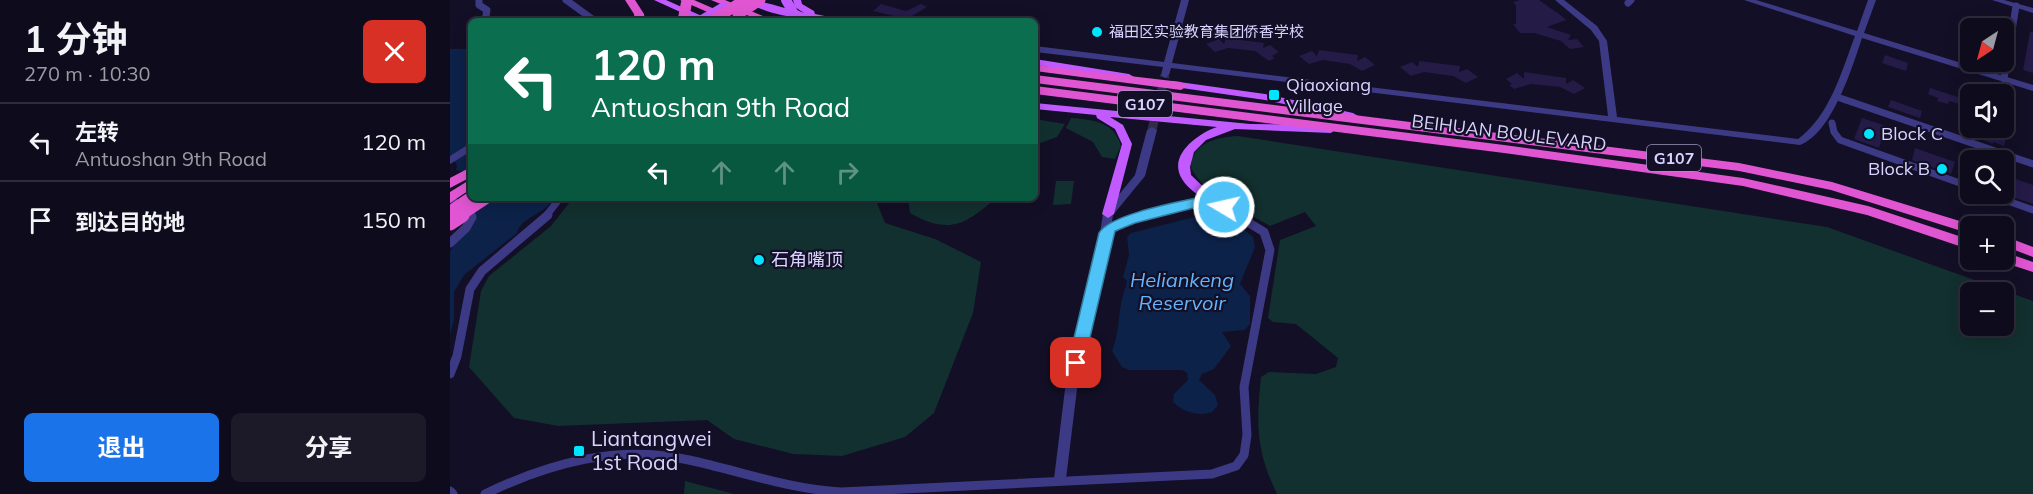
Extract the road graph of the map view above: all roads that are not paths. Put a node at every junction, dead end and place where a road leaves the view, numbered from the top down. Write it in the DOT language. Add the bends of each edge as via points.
graph roads {
  1 [pos="479,0"];
  2 [pos="566,0"];
  3 [pos="630,0"];
  4 [pos="658,0"];
  5 [pos="686,0"];
  6 [pos="716,0"];
  7 [pos="735,0"];
  8 [pos="747,0"];
  9 [pos="760,0"];
  10 [pos="786,0"];
  11 [pos="797,0"];
  12 [pos="1185,0"];
  13 [pos="1559,0"];
  14 [pos="1748,0"];
  15 [pos="1872,0"];
  16 [pos="1879,0"];
  17 [pos="1995,0"];
  18 [pos="2016,6"];
  19 [pos="2033,11"];
  20 [pos="486,18"];
  21 [pos="591,18"];
  22 [pos="640,18"];
  23 [pos="683,18"];
  24 [pos="703,18"];
  25 [pos="705,18"];
  26 [pos="715,18"];
  27 [pos="730,18"];
  28 [pos="731,18"];
  29 [pos="762,18"];
  30 [pos="801,18"];
  31 [pos="818,18"];
  32 [pos="826,18"];
  33 [pos="1862,35"];
  34 [pos="1038,49"];
  35 [pos="1038,62"];
  36 [pos="1038,68"];
  37 [pos="1166,70"];
  38 [pos="1038,79"];
  39 [pos="2004,79"];
  40 [pos="1181,86"];
  41 [pos="2033,88"];
  42 [pos="1038,90"];
  43 [pos="1840,98"];
  44 [pos="1038,99"];
  45 [pos="1038,106"];
  46 [pos="1086,112"];
  47 [pos="1613,119"];
  48 [pos="1369,120"];
  49 [pos="1828,121"];
  50 [pos="1252,123"];
  51 [pos="1152,130"];
  52 [pos="468,149"];
  53 [pos="450,160"];
  54 [pos="2033,164"];
  55 [pos="468,170"];
  56 [pos="468,171"];
  57 [pos="450,175"];
  58 [pos="1960,183"];
  59 [pos="450,184"];
  60 [pos="468,185"];
  61 [pos="450,199"];
  62 [pos="468,199"];
  63 [pos="1210,199"];
  64 [pos="483,201"];
  65 [pos="558,201"];
  66 [pos="1120,201"];
  67 [pos="2014,203"];
  68 [pos="2033,210"];
  69 [pos="450,211"];
  70 [pos="1108,214"];
  71 [pos="1132,219"];
  72 [pos="450,223"];
  73 [pos="1960,225"];
  74 [pos="1106,233"];
  75 [pos="1960,241"];
  76 [pos="450,243"];
  77 [pos="2014,245"];
  78 [pos="2033,252"];
  79 [pos="2014,260"];
  80 [pos="2033,267"];
  81 [pos="450,374"];
  82 [pos="1060,479"];
  83 [pos="996,483"];
  84 [pos="485,494"];
  85 [pos="993,494"];
  1 -- 20 [label="street" via="479,5 487,10"];
  2 -- 21 [label="street"];
  3 -- 22 [label="highway"];
  4 -- 24 [label="main road"];
  5 -- 23 [label="highway, bridge"];
  5 -- 27 [label="highway"];
  6 -- 29 [label="highway"];
  7 -- 25 [label="main road, bridge"];
  8 -- 26 [label="highway, bridge"];
  8 -- 31 [label="main road"];
  9 -- 28 [label="highway, bridge"];
  10 -- 30 [label="main road, bridge" via="789,10"];
  11 -- 32 [label="main road" via="805,11"];
  12 -- 37 [label="street"];
  13 -- 47 [label="street" via="1594,28 1603,41"];
  14 -- 33 [label="street"];
  15 -- 33 [label="street"];
  16 -- 33 [label="street"];
  17 -- 18 [label="street"];
  18 -- 19 [label="street"];
  18 -- 39 [label="street"];
  33 -- 39 [label="street"];
  33 -- 43 [label="street"];
  33 -- 49 [label="street"];
  34 -- 37 [label="street, BEIHUAN BOULEVARD"];
  35 -- 40 [label="main road"];
  36 -- 40 [label="highway"];
  37 -- 47 [label="street, BEIHUAN BOULEVARD"];
  38 -- 48 [label="highway, BEIHUAN BOULEVARD / G107"];
  39 -- 41 [label="street"];
  40 -- 48 [label="main road" via="1264,97"];
  42 -- 50 [label="highway, BEIHUAN BOULEVARD / G107"];
  43 -- 49 [label="street"];
  43 -- 54 [label="street"];
  44 -- 50 [label="highway"];
  45 -- 46 [label="main road"];
  46 -- 50 [label="main road"];
  46 -- 70 [label="main road" via="1110,120 1126,139"];
  47 -- 49 [label="street, BEIHUAN BOULEVARD" via="1790,142 1805,140"];
  48 -- 73 [label="highway, BEIHUAN BOULEVARD / G107" via="1750,169 1874,198"];
  49 -- 58 [label="street" via="1840,140"];
  50 -- 63 [label="main road" via="1207,134 1186,153 1186,177"];
  50 -- 75 [label="highway, BEIHUAN BOULEVARD / G107" via="1504,149 1743,182 1868,211"];
  51 -- 66 [label="street" via="1140,176"];
  52 -- 53 [label="street"];
  55 -- 57 [label="highway"];
  56 -- 59 [label="highway"];
  60 -- 61 [label="highway"];
  61 -- 76 [label="street, bridge" via="467,209 472,217"];
  62 -- 69 [label="highway, bridge"];
  63 -- 71 [label="street"];
  63 -- 82 [label="street" via="1258,226 1269,243 1244,387 1246,442 1241,461 1229,470 1212,474"];
  64 -- 72 [label="highway, bridge"];
  65 -- 81 [label="street" via="550,213 474,281"];
  66 -- 70 [label="street"];
  66 -- 71 [label="street" via="1116,213"];
  67 -- 68 [label="street"];
  70 -- 74 [label="street"];
  71 -- 74 [label="street" via="1114,225"];
  74 -- 82 [label="street" via="1072,381"];
  77 -- 78 [label="highway"];
  79 -- 80 [label="highway"];
  82 -- 83 [label="street"];
  83 -- 84 [label="street" via="858,492 821,490 687,459 636,454 562,464"];
  83 -- 85 [label="street"];
}
